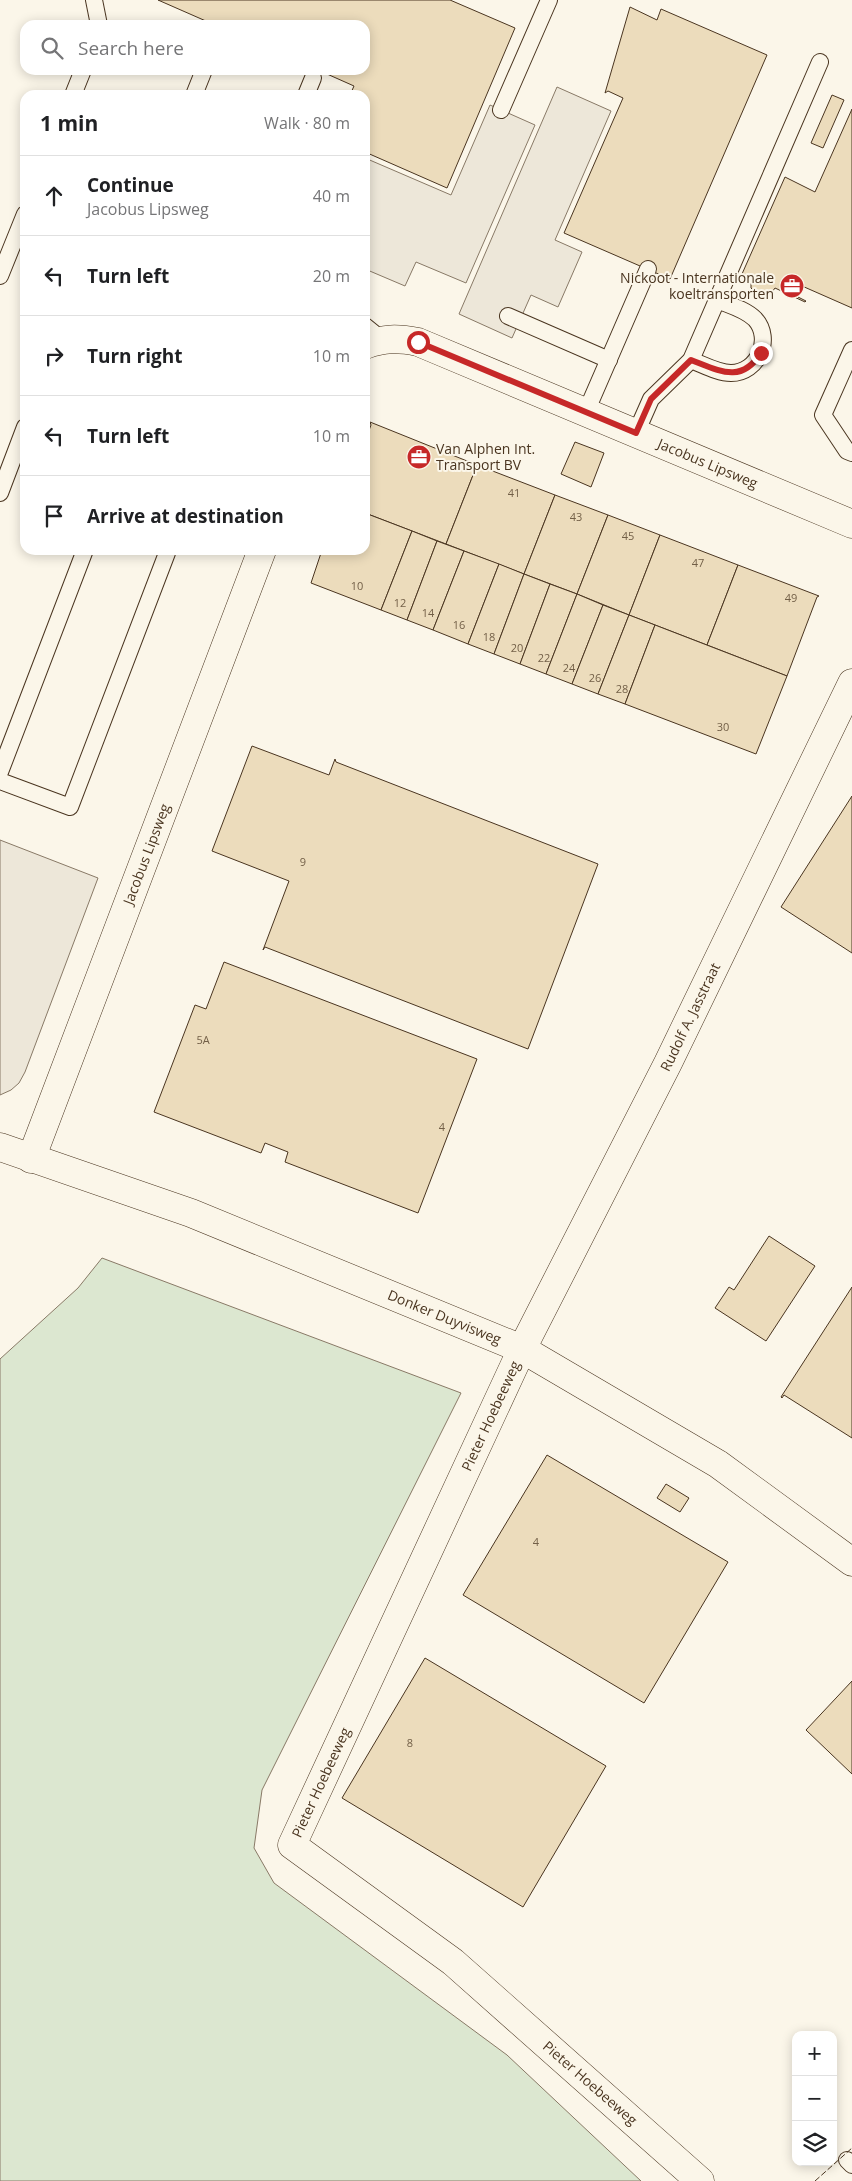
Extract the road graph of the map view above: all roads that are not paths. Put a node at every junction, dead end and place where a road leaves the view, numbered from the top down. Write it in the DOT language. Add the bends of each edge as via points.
graph roads {
  1 [pos="94,0"];
  2 [pos="549,0"];
  3 [pos="97,20"];
  4 [pos="820,62"];
  5 [pos="81,75"];
  6 [pos="202,75"];
  7 [pos="313,78"];
  8 [pos="75,90"];
  9 [pos="196,90"];
  10 [pos="308,90"];
  11 [pos="501,110"];
  12 [pos="20,226"];
  13 [pos="648,269"];
  14 [pos="0,276"];
  15 [pos="717,300"];
  16 [pos="508,316"];
  17 [pos="370,337"];
  18 [pos="852,350"];
  19 [pos="609,360"];
  20 [pos="691,360"];
  21 [pos="586,412"];
  22 [pos="636,433"];
  23 [pos="20,440"];
  24 [pos="852,453"];
  25 [pos="0,493"];
  26 [pos="852,524"];
  27 [pos="83,555"];
  28 [pos="165,555"];
  29 [pos="260,555"];
  30 [pos="852,683"];
  31 [pos="0,772"];
  32 [pos="0,781"];
  33 [pos="0,1147"];
  34 [pos="31,1159"];
  35 [pos="522,1349"];
  36 [pos="852,1562"];
  37 [pos="700,2181"];
  1 -- 3 [label="lane"];
  2 -- 11 [label="lane"];
  4 -- 15 [label="lane"];
  5 -- 8 [label="lane"];
  6 -- 9 [label="lane"];
  7 -- 10 [label="lane"];
  12 -- 14 [label="lane"];
  13 -- 19 [label="lane"];
  15 -- 20 [label="lane"];
  15 -- 20 [label="lane" via="755,319 763,340 761,353 744,370 732,373 720,372"];
  16 -- 19 [label="lane"];
  17 -- 21 [label="street, Jacobus Lipsweg" via="418,342"];
  18 -- 24 [label="lane" via="823,415 847,451"];
  19 -- 21 [label="lane"];
  20 -- 22 [label="lane" via="651,399"];
  21 -- 22 [label="street, Jacobus Lipsweg"];
  22 -- 26 [label="street, Jacobus Lipsweg"];
  23 -- 25 [label="lane"];
  27 -- 31 [label="lane"];
  28 -- 32 [label="lane" via="70,807"];
  29 -- 34 [label="street, Jacobus Lipsweg"];
  30 -- 35 [label="street, Rudolf A. Jasstraat" via="668,1063"];
  33 -- 34 [label="street, Donker Duyvisweg"];
  34 -- 35 [label="street, Donker Duyvisweg" via="191,1213"];
  35 -- 36 [label="street, Donker Duyvisweg" via="718,1464"];
  35 -- 37 [label="street, Pieter Hoebeeweg" via="292,1845 452,1962"];
}
